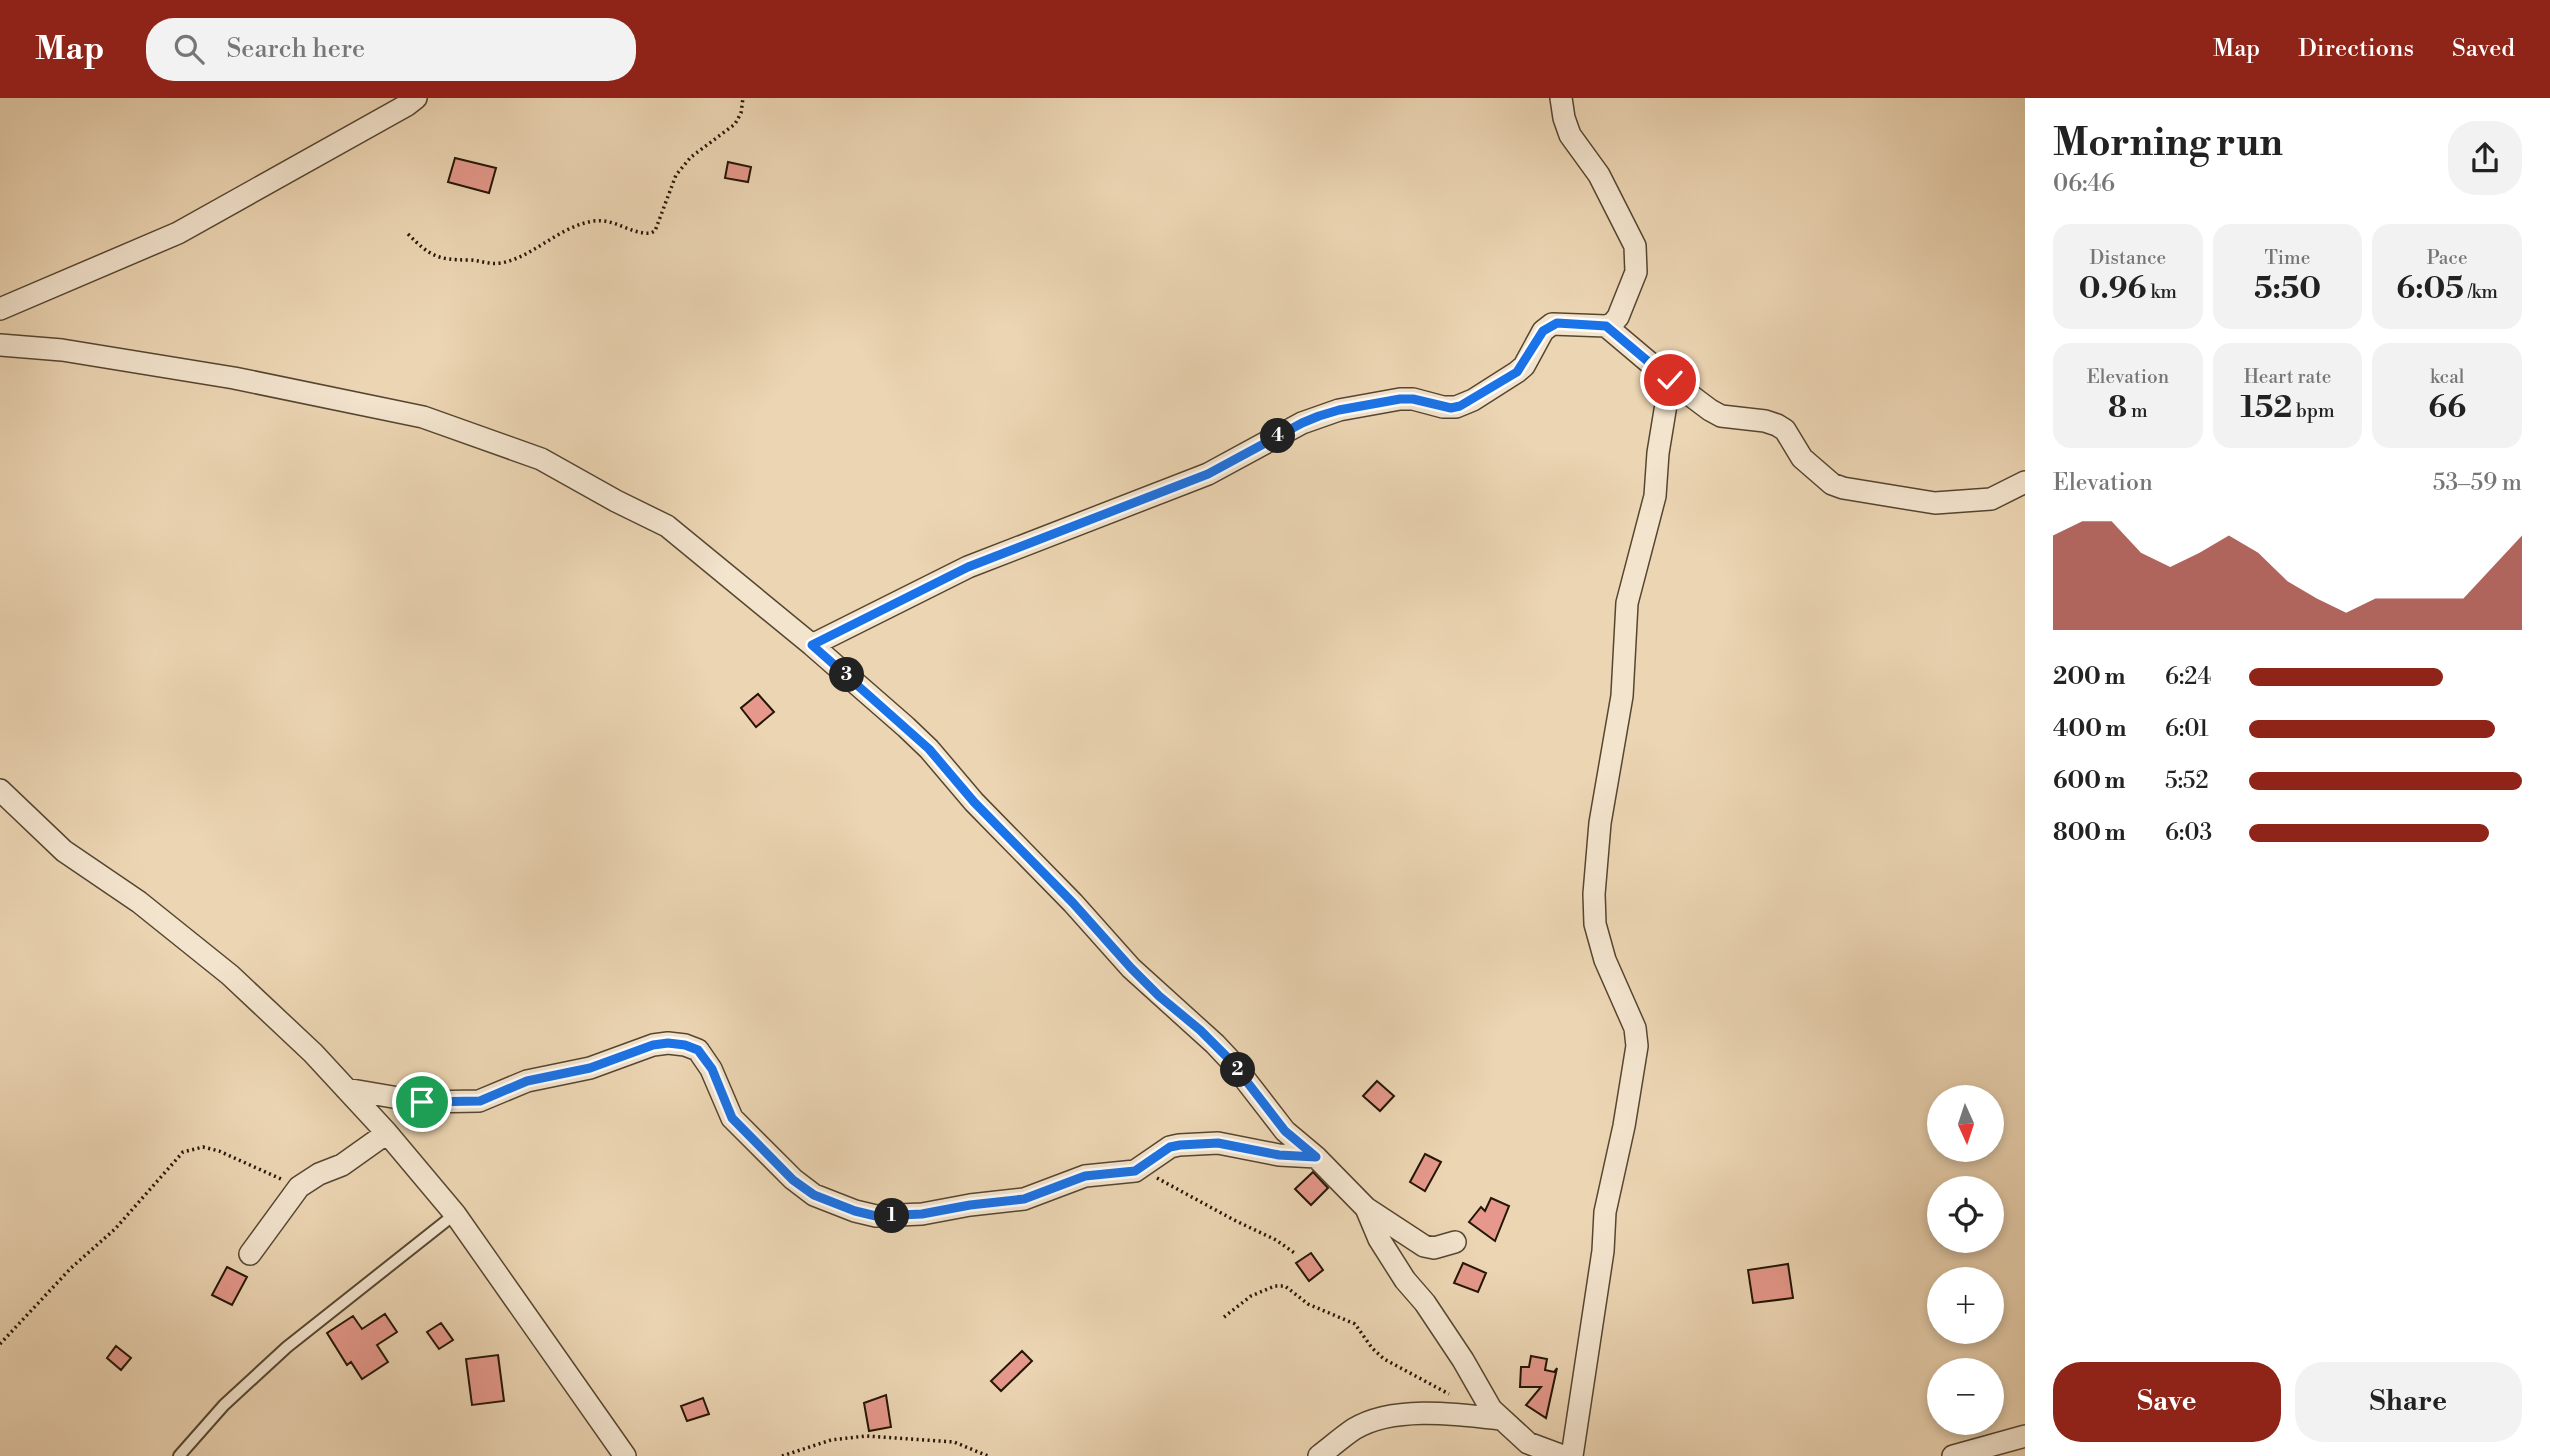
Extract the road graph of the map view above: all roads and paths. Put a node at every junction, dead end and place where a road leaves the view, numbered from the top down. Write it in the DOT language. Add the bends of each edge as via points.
graph roads {
  1 [pos="416,98"];
  2 [pos="743,98"];
  3 [pos="1561,98"];
  4 [pos="408,234"];
  5 [pos="0,309"];
  6 [pos="1606,326"];
  7 [pos="0,345"];
  8 [pos="1670,380"];
  9 [pos="2025,482"];
  10 [pos="812,645"];
  11 [pos="0,790"];
  12 [pos="346,1089"];
  13 [pos="387,1133"];
  14 [pos="1316,1157"];
  15 [pos="1135,1171"];
  16 [pos="299,1187"];
  17 [pos="1366,1208"];
  18 [pos="455,1214"];
  19 [pos="1455,1242"];
  20 [pos="250,1254"];
  21 [pos="1296,1254"];
  22 [pos="1224,1317"];
  23 [pos="0,1344"];
  24 [pos="1457,1398"];
  25 [pos="1501,1419"];
  26 [pos="2025,1436"];
  27 [pos="179,1456"];
  28 [pos="625,1456"];
  29 [pos="782,1456"];
  30 [pos="988,1456"];
  31 [pos="1319,1456"];
  32 [pos="1563,1456"];
  33 [pos="1953,1456"];
  1 -- 5 [label="street" via="178,233"];
  2 -- 4 [label="path" via="735,124 691,157 676,175 651,233 597,220 496,264 433,256"];
  3 -- 6 [label="street" via="1570,135 1598,175 1635,246 1636,272 1618,317"];
  6 -- 8 [label="street"];
  6 -- 10 [label="street" via="1552,324 1517,372 1456,407 1400,399 1339,410 1302,423 1208,474 968,567"];
  7 -- 10 [label="street" via="62,350 234,378 424,417 496,442 541,459 667,526"];
  8 -- 9 [label="street" via="1721,416 1777,425 1802,458 1843,488 1935,502 1991,499"];
  8 -- 32 [label="street" via="1655,496 1627,603 1622,695 1600,823 1594,894 1595,924 1605,960 1635,1028 1637,1046"];
  10 -- 14 [label="street" via="929,749 1131,968 1230,1060 1285,1131"];
  11 -- 12 [label="street" via="64,850 139,902 230,975"];
  12 -- 13 [label="street"];
  12 -- 15 [label="street" via="422,1102 480,1101 527,1081 590,1068 668,1043 698,1050 712,1069 732,1118 793,1180 814,1195 855,1211 886,1216 922,1214 1024,1199 1085,1176"];
  13 -- 16 [label="street" via="342,1165"];
  13 -- 18 [label="street"];
  14 -- 15 [label="street" via="1206,1143 1170,1147"];
  14 -- 17 [label="street"];
  15 -- 21 [label="path" via="1174,1186"];
  16 -- 20 [label="street"];
  16 -- 23 [label="path" via="219,1151 203,1147 183,1153"];
  17 -- 19 [label="street" via="1424,1247"];
  17 -- 25 [label="street" via="1405,1280"];
  18 -- 27 [label="lane" via="287,1347 224,1405"];
  18 -- 28 [label="street"];
  22 -- 24 [label="path" via="1251,1296 1285,1286 1308,1304 1355,1324 1384,1359"];
  25 -- 31 [label="street" via="1401,1414 1354,1429"];
  25 -- 32 [label="street" via="1528,1443"];
  26 -- 33 [label="street"];
  29 -- 30 [label="path" via="831,1440 866,1436 954,1442"];
}
